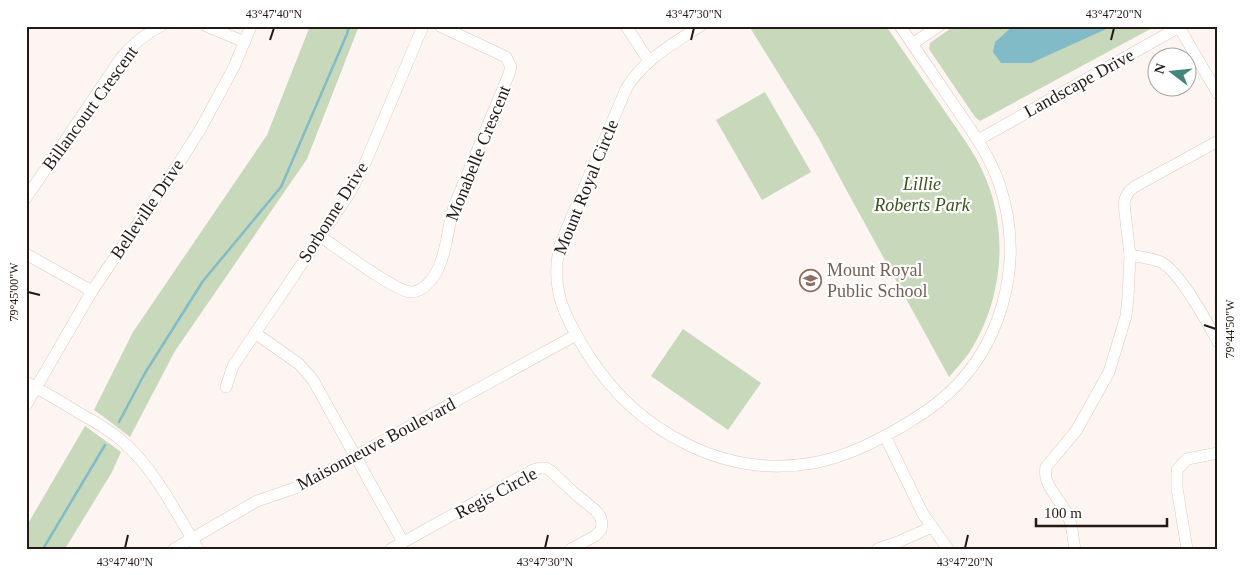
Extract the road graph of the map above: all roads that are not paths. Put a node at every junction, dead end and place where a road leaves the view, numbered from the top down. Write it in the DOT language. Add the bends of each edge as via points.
graph roads {
  1 [pos="161,26"];
  2 [pos="206,26"];
  3 [pos="251,26"];
  4 [pos="423,26"];
  5 [pos="440,26"];
  6 [pos="626,26"];
  7 [pos="700,26"];
  8 [pos="900,26"];
  9 [pos="939,26"];
  10 [pos="1180,27"];
  11 [pos="245,42"];
  12 [pos="912,44"];
  13 [pos="649,61"];
  14 [pos="1218,94"];
  15 [pos="978,140"];
  16 [pos="1218,141"];
  17 [pos="26,198"];
  18 [pos="320,236"];
  19 [pos="26,254"];
  20 [pos="1130,255"];
  21 [pos="92,291"];
  22 [pos="255,333"];
  23 [pos="576,335"];
  24 [pos="1218,342"];
  25 [pos="31,385"];
  26 [pos="226,387"];
  27 [pos="26,405"];
  28 [pos="885,436"];
  29 [pos="1218,453"];
  30 [pos="356,456"];
  31 [pos="932,527"];
  32 [pos="192,538"];
  33 [pos="403,542"];
  34 [pos="174,549"];
  35 [pos="198,549"];
  36 [pos="391,549"];
  37 [pos="571,549"];
  38 [pos="878,549"];
  39 [pos="948,549"];
  40 [pos="1075,549"];
  41 [pos="1187,549"];
  1 -- 17 [label="street, Billancourt Crescent" via="139,40 121,58"];
  2 -- 11 [label="street"];
  3 -- 11 [label="street, Belleville Drive"];
  4 -- 18 [label="street, Sorbonne Drive" via="359,176"];
  5 -- 18 [label="street, Monabelle Crescent" via="506,57 511,67 450,216 442,257 435,273 419,290 405,291"];
  6 -- 13 [label="street"];
  7 -- 13 [label="street, Mount Royal Circle"];
  8 -- 12 [label="street, Mount Royal Circle"];
  9 -- 12 [label="street"];
  10 -- 14 [label="street"];
  10 -- 15 [label="street, Landscape Drive"];
  11 -- 21 [label="street, Belleville Drive" via="201,128"];
  12 -- 15 [label="street, Mount Royal Circle"];
  13 -- 23 [label="street, Mount Royal Circle" via="623,94 560,245 556,283 561,303"];
  15 -- 28 [label="street, Mount Royal Circle" via="998,180 1010,226 1008,281 1001,310 979,357 959,383 919,416"];
  16 -- 20 [label="street" via="1129,191 1124,204"];
  18 -- 22 [label="street, Sorbonne Drive"];
  19 -- 21 [label="street"];
  20 -- 24 [label="street" via="1155,260 1172,270"];
  20 -- 40 [label="street" via="1126,316 1109,372 1076,431 1045,472 1070,519"];
  21 -- 25 [label="street, Belleville Drive"];
  22 -- 26 [label="street, Sorbonne Drive" via="233,366"];
  22 -- 30 [label="street" via="306,370"];
  23 -- 28 [label="street, Mount Royal Circle" via="605,379 631,407 666,434 715,455 773,465 813,463 846,454"];
  23 -- 30 [label="street, Maisonneuve Boulevard"];
  25 -- 27 [label="street, Belleville Drive"];
  25 -- 32 [label="street" via="104,427 123,442 150,471"];
  28 -- 31 [label="street"];
  29 -- 41 [label="street" via="1187,459 1177,470"];
  30 -- 32 [label="street, Maisonneuve Boulevard" via="301,486 257,501"];
  30 -- 33 [label="street"];
  31 -- 38 [label="street"];
  31 -- 39 [label="street"];
  32 -- 34 [label="street, Maisonneuve Boulevard"];
  32 -- 35 [label="street"];
  33 -- 36 [label="street, Regis Circle"];
  33 -- 37 [label="street, Regis Circle" via="533,470 546,468 600,516 601,530"];
}
